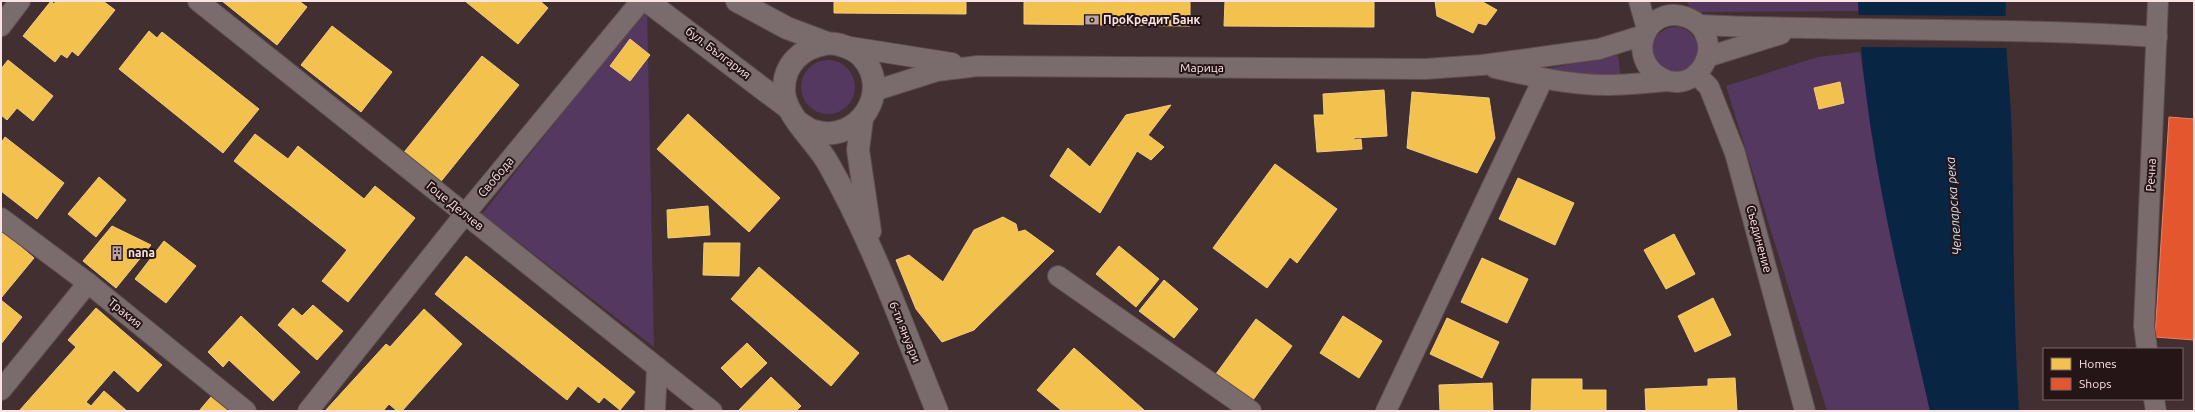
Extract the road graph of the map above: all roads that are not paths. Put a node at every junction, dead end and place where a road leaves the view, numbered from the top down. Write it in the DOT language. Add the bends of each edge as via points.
graph roads {
  1 [pos="20,1"];
  2 [pos="198,1"];
  3 [pos="641,1"];
  4 [pos="647,1"];
  5 [pos="737,1"];
  6 [pos="1639,1"];
  7 [pos="1681,1"];
  8 [pos="2158,1"];
  9 [pos="1695,22"];
  10 [pos="1,26"];
  11 [pos="1794,29"];
  12 [pos="1646,32"];
  13 [pos="2157,37"];
  14 [pos="835,44"];
  15 [pos="1707,57"];
  16 [pos="1482,65"];
  17 [pos="978,66"];
  18 [pos="1696,74"];
  19 [pos="1543,79"];
  20 [pos="1668,81"];
  21 [pos="874,91"];
  22 [pos="793,114"];
  23 [pos="862,119"];
  24 [pos="465,214"];
  25 [pos="1,218"];
  26 [pos="873,253"];
  27 [pos="1058,276"];
  28 [pos="88,283"];
  29 [pos="2147,348"];
  30 [pos="657,367"];
  31 [pos="1,390"];
  32 [pos="2154,400"];
  33 [pos="246,411"];
  34 [pos="308,411"];
  35 [pos="655,411"];
  36 [pos="712,411"];
  37 [pos="937,411"];
  38 [pos="1251,411"];
  39 [pos="1386,411"];
  40 [pos="1806,411"];
  41 [pos="2156,411"];
  1 -- 10 [label="street"];
  2 -- 24 [label="street, Гоце Делчев"];
  3 -- 24 [label="street, Свобода"];
  4 -- 22 [label="main road, бул. България"];
  5 -- 14 [label="main road" via="787,28"];
  6 -- 12 [label="street"];
  7 -- 9 [label="street"];
  8 -- 13 [label="street, Речна"];
  9 -- 11 [label="street"];
  9 -- 12 [label="street" via="1681,15 1662,17"];
  9 -- 15 [label="street" via="1705,35"];
  11 -- 13 [label="street" via="2093,33"];
  11 -- 15 [label="street"];
  12 -- 16 [label="street" via="1599,49"];
  12 -- 20 [label="street" via="1641,47 1643,58 1648,69 1657,77"];
  13 -- 29 [label="street, Речна" via="2144,326"];
  14 -- 17 [label="street"];
  14 -- 21 [label="main road" via="861,56 871,72"];
  14 -- 22 [label="main road" via="810,47 796,58 786,72 784,90"];
  15 -- 18 [label="street"];
  16 -- 17 [label="street, Марица" via="1425,69"];
  16 -- 19 [label="street"];
  17 -- 21 [label="street" via="936,71"];
  18 -- 20 [label="street" via="1678,82"];
  18 -- 40 [label="street, Съединение" via="1709,87 1735,153"];
  19 -- 20 [label="street" via="1605,85"];
  19 -- 39 [label="street"];
  21 -- 23 [label="main road" via="872,103"];
  22 -- 23 [label="main road" via="813,131 831,134 848,130"];
  22 -- 26 [label="main road" via="828,162"];
  23 -- 26 [label="main road" via="858,150"];
  24 -- 30 [label="street, Гоце Делчев"];
  24 -- 34 [label="street, Свобода"];
  25 -- 28 [label="street, Тракия"];
  26 -- 37 [label="main road, 6-ти януари"];
  27 -- 38 [label="street"];
  28 -- 31 [label="street"];
  28 -- 33 [label="street, Тракия"];
  30 -- 35 [label="street"];
  30 -- 36 [label="street, Гоце Делчев"];
  32 -- 41 [label="street"];
}
